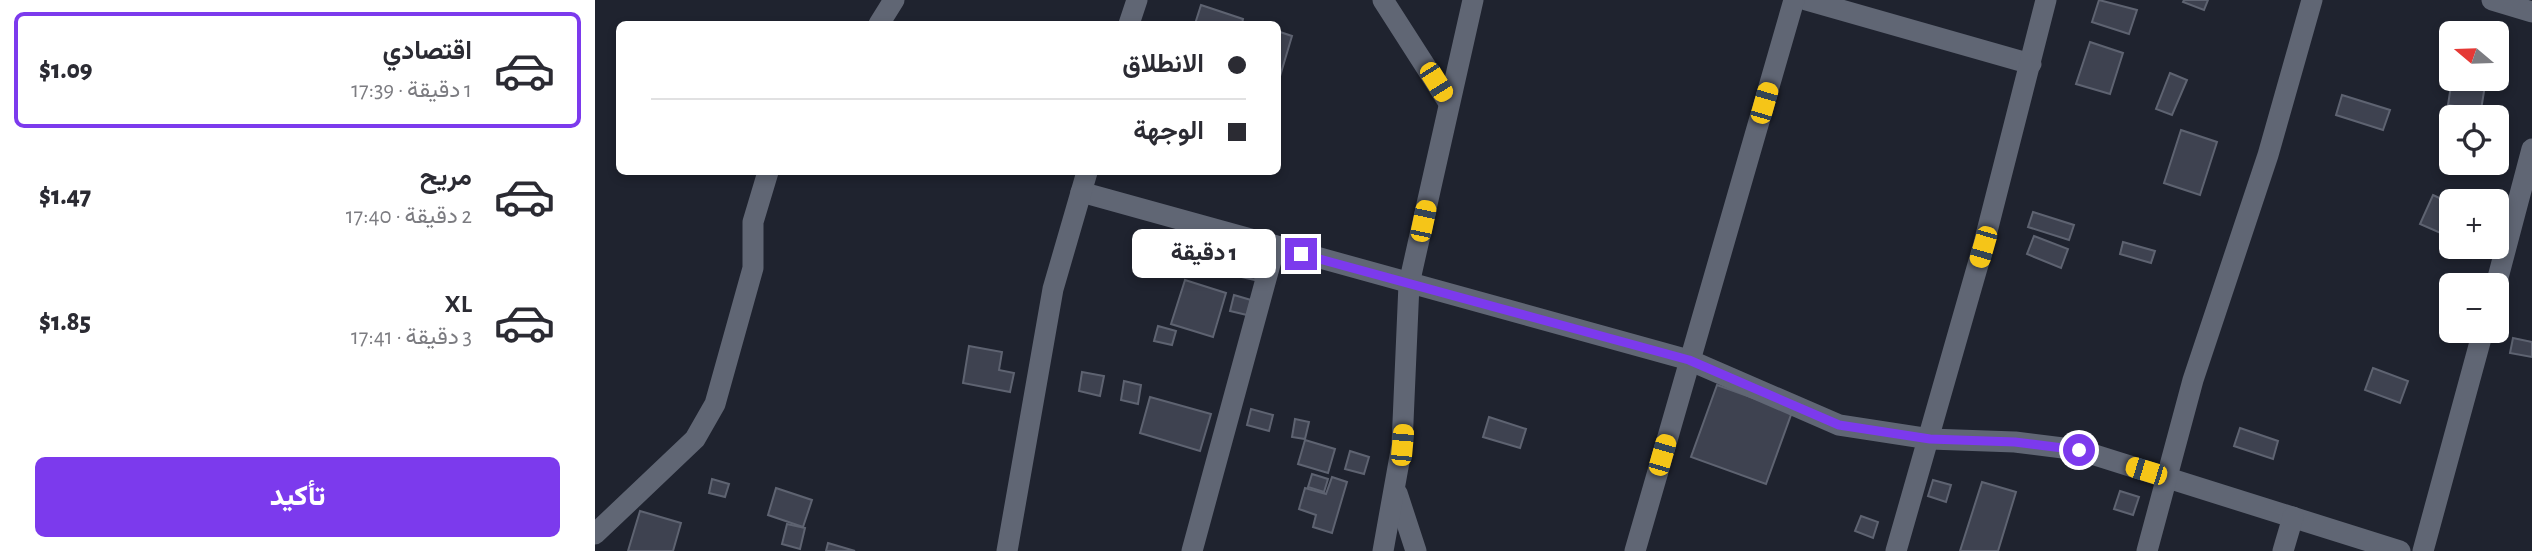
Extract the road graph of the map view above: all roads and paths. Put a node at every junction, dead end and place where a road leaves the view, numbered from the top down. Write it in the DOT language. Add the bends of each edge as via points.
graph roads {
  1 [pos="894,0"];
  2 [pos="1137,0"];
  3 [pos="1383,0"];
  4 [pos="1473,0"];
  5 [pos="1794,0"];
  6 [pos="1806,0"];
  7 [pos="2046,0"];
  8 [pos="2312,0"];
  9 [pos="2492,0"];
  10 [pos="2532,12"];
  11 [pos="881,21"];
  12 [pos="1130,21"];
  13 [pos="2031,64"];
  14 [pos="1448,103"];
  15 [pos="2532,149"];
  16 [pos="767,175"];
  17 [pos="1086,175"];
  18 [pos="2528,186"];
  19 [pos="1081,192"];
  20 [pos="1275,246"];
  21 [pos="2500,273"];
  22 [pos="1409,284"];
  23 [pos="2480,343"];
  24 [pos="1689,360"];
  25 [pos="1930,439"];
  26 [pos="2168,478"];
  27 [pos="1397,491"];
  28 [pos="2293,517"];
  29 [pos="595,534"];
  30 [pos="1007,551"];
  31 [pos="1192,551"];
  32 [pos="1384,551"];
  33 [pos="1416,551"];
  34 [pos="1635,551"];
  35 [pos="1896,551"];
  36 [pos="2147,551"];
  37 [pos="2283,551"];
  38 [pos="2400,551"];
  39 [pos="2423,551"];
  1 -- 11 [label="street"];
  2 -- 12 [label="street"];
  3 -- 14 [label="street"];
  4 -- 14 [label="street"];
  5 -- 24 [label="street"];
  6 -- 13 [label="street"];
  7 -- 13 [label="street"];
  8 -- 26 [label="street" via="2268,155 2193,380"];
  9 -- 10 [label="street"];
  13 -- 25 [label="street"];
  14 -- 22 [label="street"];
  15 -- 18 [label="street"];
  16 -- 29 [label="street" via="753,222 753,268 715,404 695,439"];
  17 -- 19 [label="street"];
  18 -- 21 [label="street"];
  19 -- 20 [label="street"];
  19 -- 30 [label="street" via="1053,289"];
  20 -- 22 [label="street"];
  20 -- 31 [label="street"];
  22 -- 24 [label="street"];
  22 -- 27 [label="street" via="1406,400"];
  23 -- 39 [label="street"];
  24 -- 25 [label="street" via="1839,425"];
  24 -- 34 [label="street"];
  25 -- 26 [label="street" via="2079,450"];
  25 -- 35 [label="street"];
  26 -- 28 [label="street"];
  26 -- 36 [label="street"];
  27 -- 32 [label="street"];
  27 -- 33 [label="street"];
  28 -- 37 [label="street"];
  28 -- 38 [label="street"];
}
